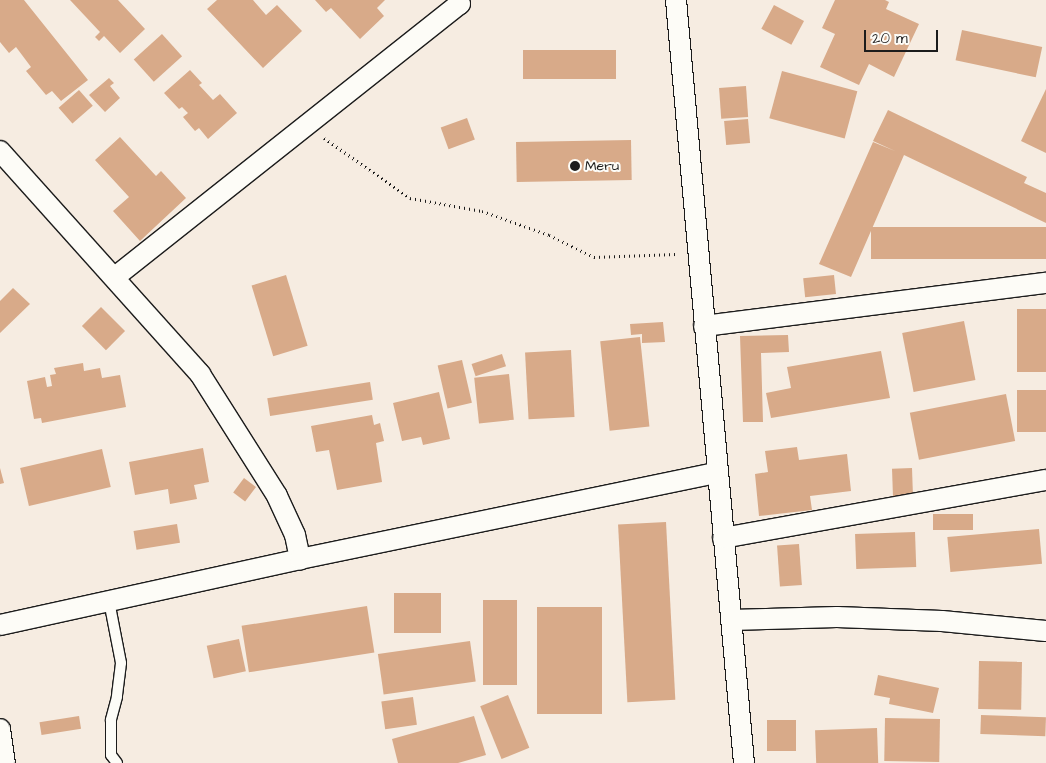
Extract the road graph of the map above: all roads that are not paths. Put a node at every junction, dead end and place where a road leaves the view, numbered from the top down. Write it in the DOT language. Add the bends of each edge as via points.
graph roads {
  1 [pos="458,0"];
  2 [pos="676,0"];
  3 [pos="0,151"];
  4 [pos="115,277"];
  5 [pos="1046,283"];
  6 [pos="704,326"];
  7 [pos="717,473"];
  8 [pos="1046,480"];
  9 [pos="723,538"];
  10 [pos="300,559"];
  11 [pos="109,601"];
  12 [pos="731,620"];
  13 [pos="0,625"];
  14 [pos="1046,632"];
  15 [pos="0,729"];
  16 [pos="6,763"];
  17 [pos="117,763"];
  18 [pos="744,763"];
  1 -- 4 [label="street" via="460,4"];
  2 -- 6 [label="street"];
  3 -- 4 [label="street"];
  4 -- 10 [label="street" via="200,374 277,496 295,535"];
  5 -- 6 [label="street"];
  6 -- 7 [label="street"];
  7 -- 9 [label="street"];
  7 -- 10 [label="street"];
  8 -- 9 [label="street"];
  9 -- 12 [label="street"];
  10 -- 11 [label="street"];
  11 -- 13 [label="street"];
  11 -- 17 [label="lane" via="121,663 111,720 111,755"];
  12 -- 14 [label="street" via="837,617 942,621"];
  12 -- 18 [label="street"];
  15 -- 16 [label="street"];
}
